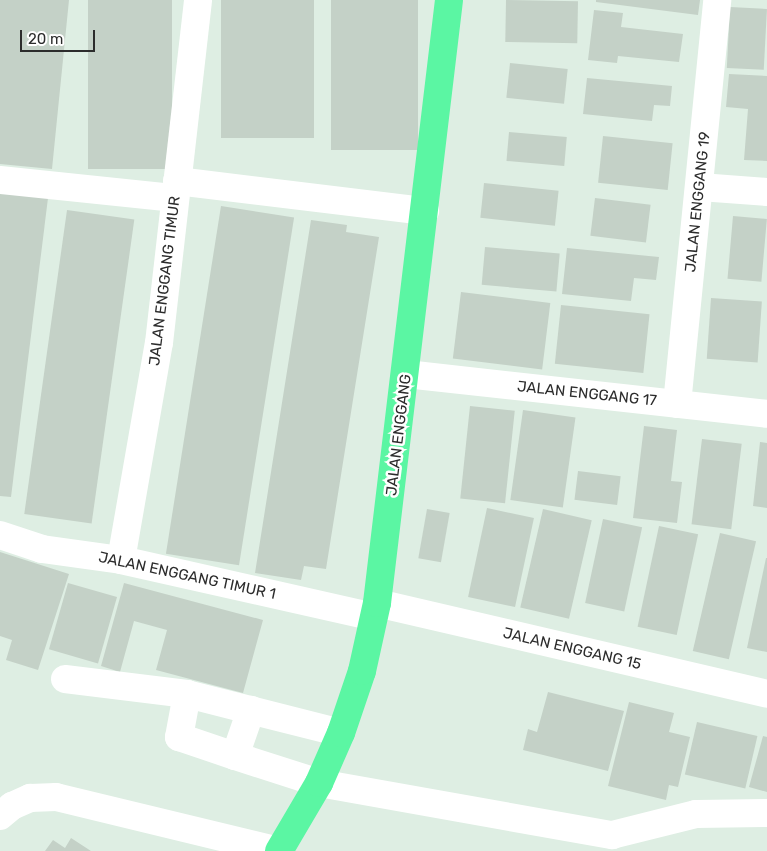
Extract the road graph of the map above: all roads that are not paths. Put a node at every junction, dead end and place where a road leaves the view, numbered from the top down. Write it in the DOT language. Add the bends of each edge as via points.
graph roads {
  1 [pos="198,0"];
  2 [pos="449,0"];
  3 [pos="717,0"];
  4 [pos="0,180"];
  5 [pos="700,187"];
  6 [pos="176,190"];
  7 [pos="767,192"];
  8 [pos="426,211"];
  9 [pos="406,374"];
  10 [pos="677,404"];
  11 [pos="767,414"];
  12 [pos="0,535"];
  13 [pos="122,560"];
  14 [pos="376,610"];
  15 [pos="65,679"];
  16 [pos="187,694"];
  17 [pos="767,694"];
  18 [pos="251,710"];
  19 [pos="341,733"];
  20 [pos="235,756"];
  21 [pos="319,783"];
  22 [pos="767,813"];
  23 [pos="0,816"];
  24 [pos="279,851"];
  1 -- 6 [label="street, JALAN ENGGANG TIMUR"];
  2 -- 8 [label="main road, JALAN ENGGANG"];
  3 -- 5 [label="street, JALAN ENGGANG 19"];
  4 -- 6 [label="street"];
  5 -- 7 [label="street"];
  5 -- 10 [label="street, JALAN ENGGANG 19"];
  6 -- 8 [label="street"];
  6 -- 13 [label="street, JALAN ENGGANG TIMUR" via="160,343"];
  8 -- 9 [label="main road, JALAN ENGGANG"];
  9 -- 10 [label="street, JALAN ENGGANG 17"];
  9 -- 14 [label="main road, JALAN ENGGANG"];
  10 -- 11 [label="street, JALAN ENGGANG 17"];
  12 -- 13 [label="street, JALAN ENGGANG TIMUR 1" via="42,548"];
  13 -- 14 [label="street, JALAN ENGGANG TIMUR 1"];
  14 -- 17 [label="street, JALAN ENGGANG 15"];
  14 -- 19 [label="main road, JALAN ENGGANG" via="362,671"];
  15 -- 16 [label="street"];
  16 -- 18 [label="street"];
  16 -- 20 [label="street" via="179,736"];
  18 -- 19 [label="street"];
  18 -- 20 [label="street"];
  19 -- 21 [label="main road, JALAN ENGGANG"];
  20 -- 21 [label="street"];
  21 -- 22 [label="street" via="612,835 696,814"];
  21 -- 24 [label="main road, JALAN ENGGANG"];
  23 -- 24 [label="street" via="30,798 56,797"];
}
